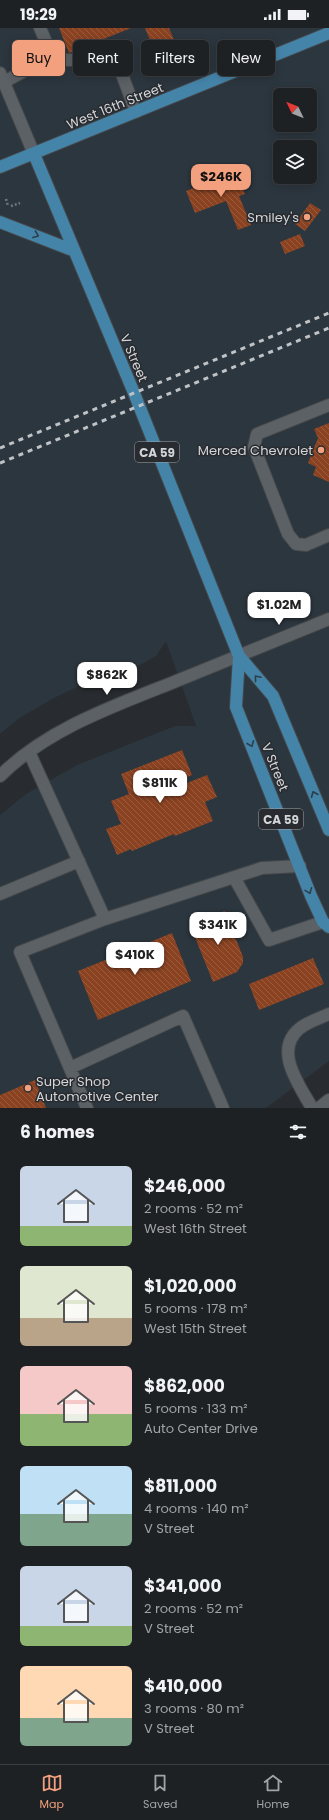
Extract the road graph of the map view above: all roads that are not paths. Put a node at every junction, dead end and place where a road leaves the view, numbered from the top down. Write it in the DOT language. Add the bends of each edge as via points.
graph roads {
  1 [pos="40,28"];
  2 [pos="329,33"];
  3 [pos="45,40"];
  4 [pos="65,61"];
  5 [pos="12,74"];
  6 [pos="2,78"];
  7 [pos="136,112"];
  8 [pos="34,154"];
  9 [pos="0,168"];
  10 [pos="0,222"];
  11 [pos="72,250"];
  12 [pos="329,405"];
  13 [pos="329,535"];
  14 [pos="329,619"];
  15 [pos="239,656"];
  16 [pos="29,752"];
  17 [pos="0,776"];
  18 [pos="329,830"];
  19 [pos="79,861"];
  20 [pos="300,866"];
  21 [pos="234,877"];
  22 [pos="0,894"];
  23 [pos="105,919"];
  24 [pos="326,924"];
  25 [pos="329,1014"];
  26 [pos="70,1068"];
  27 [pos="329,1100"];
  28 [pos="87,1108"];
  29 [pos="223,1108"];
  30 [pos="312,1108"];
  31 [pos="319,1108"];
  1 -- 3 [label="street"];
  2 -- 7 [label="main road, West 16th Street"];
  4 -- 7 [label="street" via="76,61 103,50 110,52 120,69"];
  5 -- 6 [label="street"];
  6 -- 8 [label="street, V Street"];
  7 -- 8 [label="main road, West 16th Street"];
  8 -- 9 [label="main road, West 16th Street"];
  8 -- 11 [label="main road, V Street / CA 59"];
  10 -- 11 [label="main road, one-way"];
  11 -- 15 [label="main road, V Street / CA 59" via="134,394"];
  12 -- 13 [label="street" via="257,434 254,447 288,534 296,544 306,545"];
  14 -- 15 [label="street"];
  15 -- 16 [label="street" via="103,710"];
  18 -- 15 [label="main road, V Street / CA 59, one-way" via="273,696"];
  15 -- 20 [label="main road, V Street / CA 59, one-way" via="236,708"];
  16 -- 17 [label="street"];
  16 -- 19 [label="street"];
  19 -- 22 [label="street"];
  19 -- 23 [label="street"];
  20 -- 21 [label="street" via="262,868"];
  20 -- 24 [label="main road, V Street / CA 59, one-way"];
  21 -- 23 [label="street"];
  21 -- 24 [label="street" via="269,940"];
  23 -- 26 [label="street" via="20,952"];
  25 -- 30 [label="street" via="299,1029 291,1038 288,1049 289,1064"];
  26 -- 28 [label="street"];
  26 -- 29 [label="street" via="183,1016"];
  27 -- 31 [label="street"];
}
